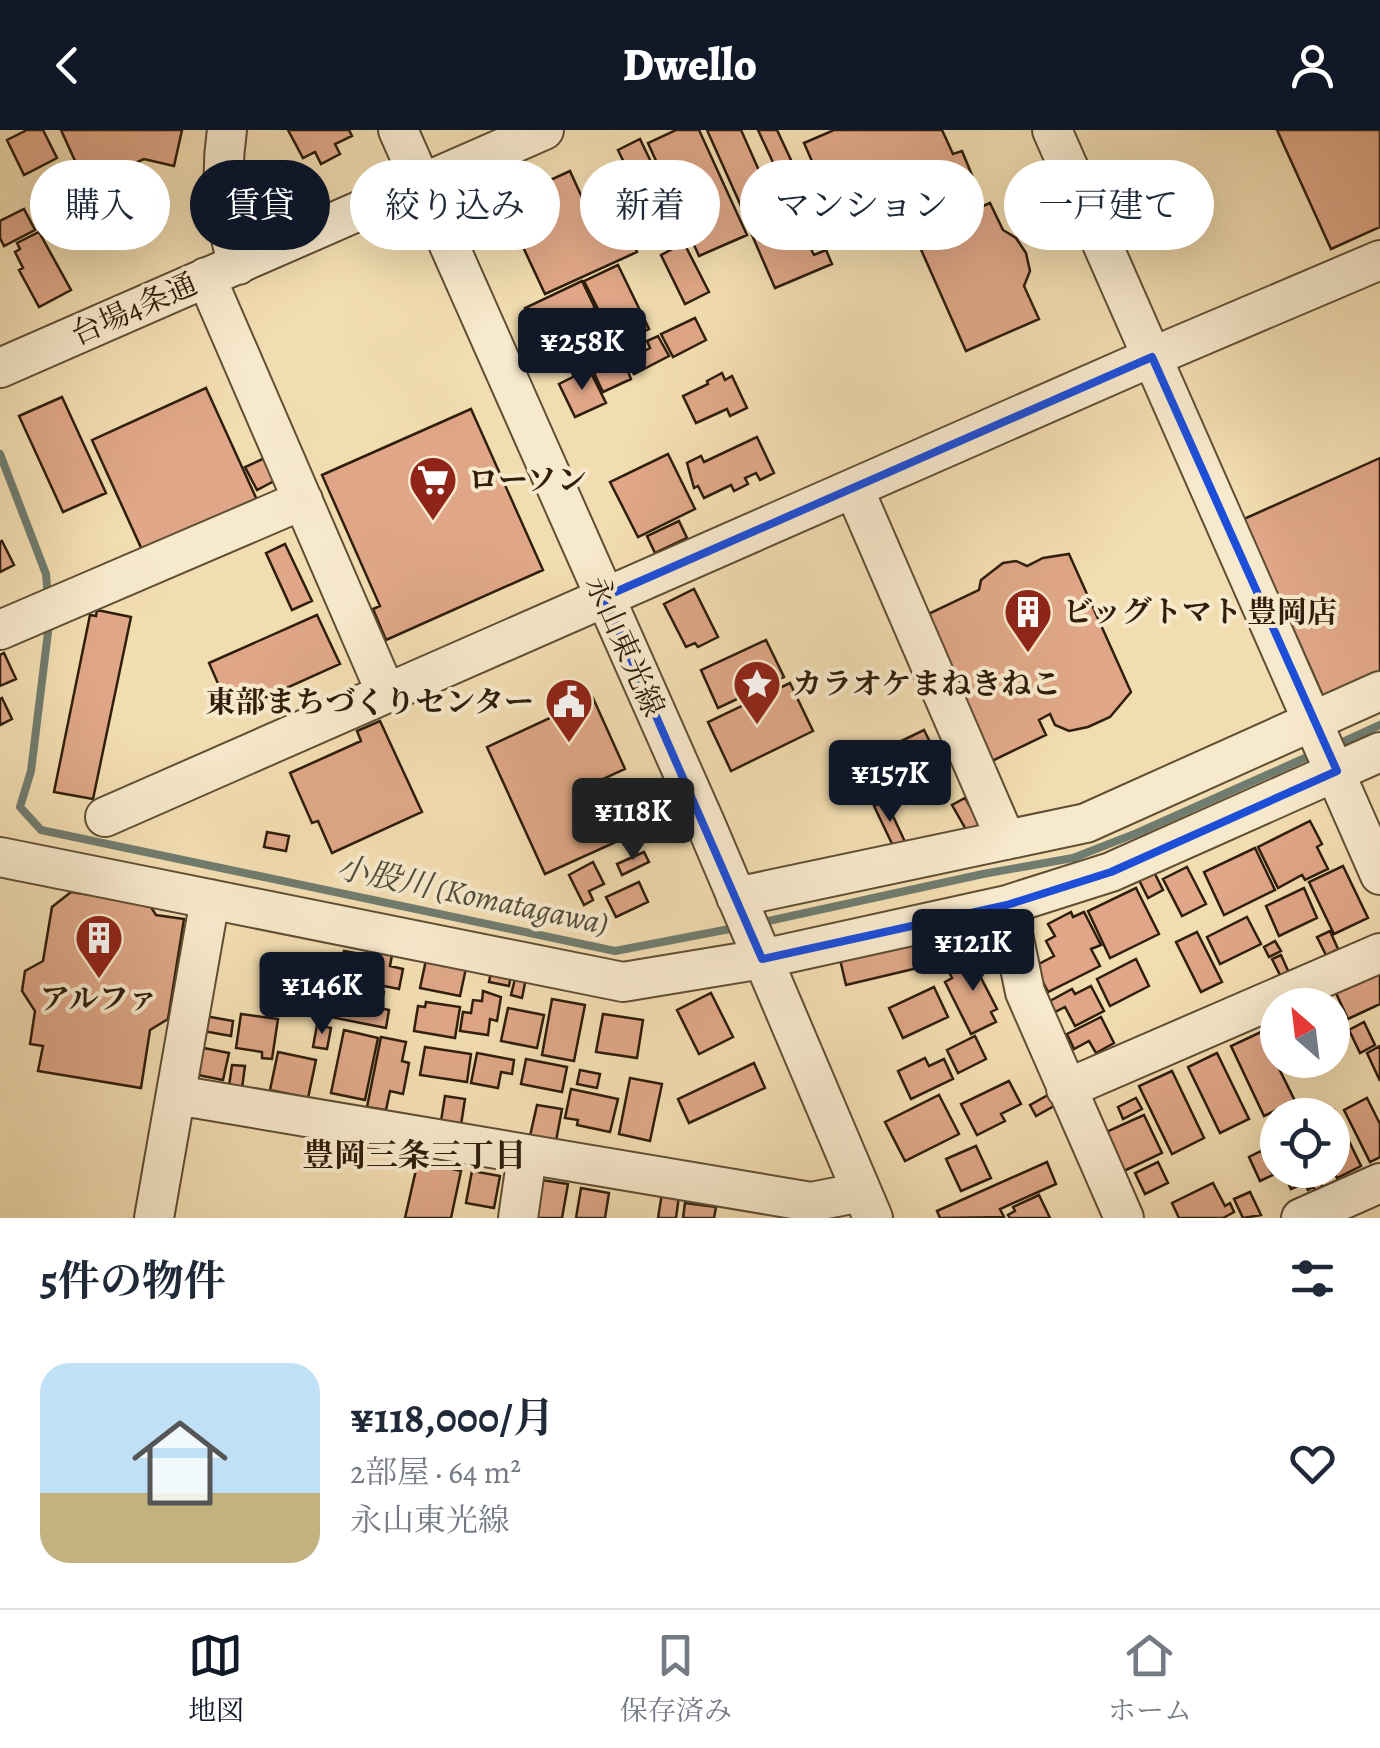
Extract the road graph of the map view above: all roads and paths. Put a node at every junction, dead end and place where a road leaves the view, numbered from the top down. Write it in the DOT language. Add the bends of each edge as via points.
graph roads {
  1 [pos="227,130"];
  2 [pos="398,130"];
  3 [pos="544,130"];
  4 [pos="1052,130"];
  5 [pos="411,160"];
  6 [pos="476,160"];
  7 [pos="350,215"];
  8 [pos="451,250"];
  9 [pos="1380,260"];
  10 [pos="222,271"];
  11 [pos="1152,356"];
  12 [pos="0,368"];
  13 [pos="854,490"];
  14 [pos="303,500"];
  15 [pos="604,597"];
  16 [pos="0,630"];
  17 [pos="1380,691"];
  18 [pos="386,693"];
  19 [pos="1325,746"];
  20 [pos="1380,752"];
  21 [pos="105,817"];
  22 [pos="1006,840"];
  23 [pos="0,857"];
  24 [pos="1380,875"];
  25 [pos="210,899"];
  26 [pos="739,904"];
  27 [pos="1006,906"];
  28 [pos="760,953"];
  29 [pos="1380,953"];
  30 [pos="1066,1090"];
  31 [pos="176,1095"];
  32 [pos="527,1156"];
  33 [pos="1380,1183"];
  34 [pos="868,1205"];
  35 [pos="154,1218"];
  36 [pos="518,1218"];
  37 [pos="1124,1218"];
  38 [pos="1301,1218"];
  1 -- 10 [label="street"];
  2 -- 5 [label="street, 永山東光線"];
  3 -- 6 [label="street, 台場4条通"];
  4 -- 11 [label="street"];
  7 -- 10 [label="street, 台場4条通"];
  8 -- 15 [label="street, 永山東光線"];
  9 -- 11 [label="street"];
  10 -- 12 [label="street, 台場4条通"];
  10 -- 14 [label="street"];
  11 -- 13 [label="street"];
  11 -- 19 [label="street"];
  13 -- 15 [label="street"];
  13 -- 22 [label="street"];
  14 -- 16 [label="street"];
  14 -- 18 [label="street"];
  15 -- 18 [label="street"];
  15 -- 26 [label="street, 永山東光線"];
  17 -- 19 [label="street"];
  18 -- 21 [label="street"];
  19 -- 20 [label="street"];
  19 -- 22 [label="street" via="1086,823"];
  19 -- 24 [label="street"];
  19 -- 27 [label="street" via="1111,872"];
  22 -- 26 [label="street"];
  23 -- 25 [label="street"];
  25 -- 28 [label="street" via="623,982"];
  25 -- 31 [label="street"];
  26 -- 28 [label="street, 永山東光線"];
  27 -- 28 [label="street"];
  27 -- 30 [label="street" via="1025,992"];
  28 -- 34 [label="street, 永山東光線"];
  29 -- 30 [label="street"];
  30 -- 37 [label="street"];
  31 -- 32 [label="street"];
  31 -- 35 [label="street"];
  32 -- 34 [label="street" via="811,1202"];
  32 -- 36 [label="street"];
  33 -- 38 [label="street"];
}
